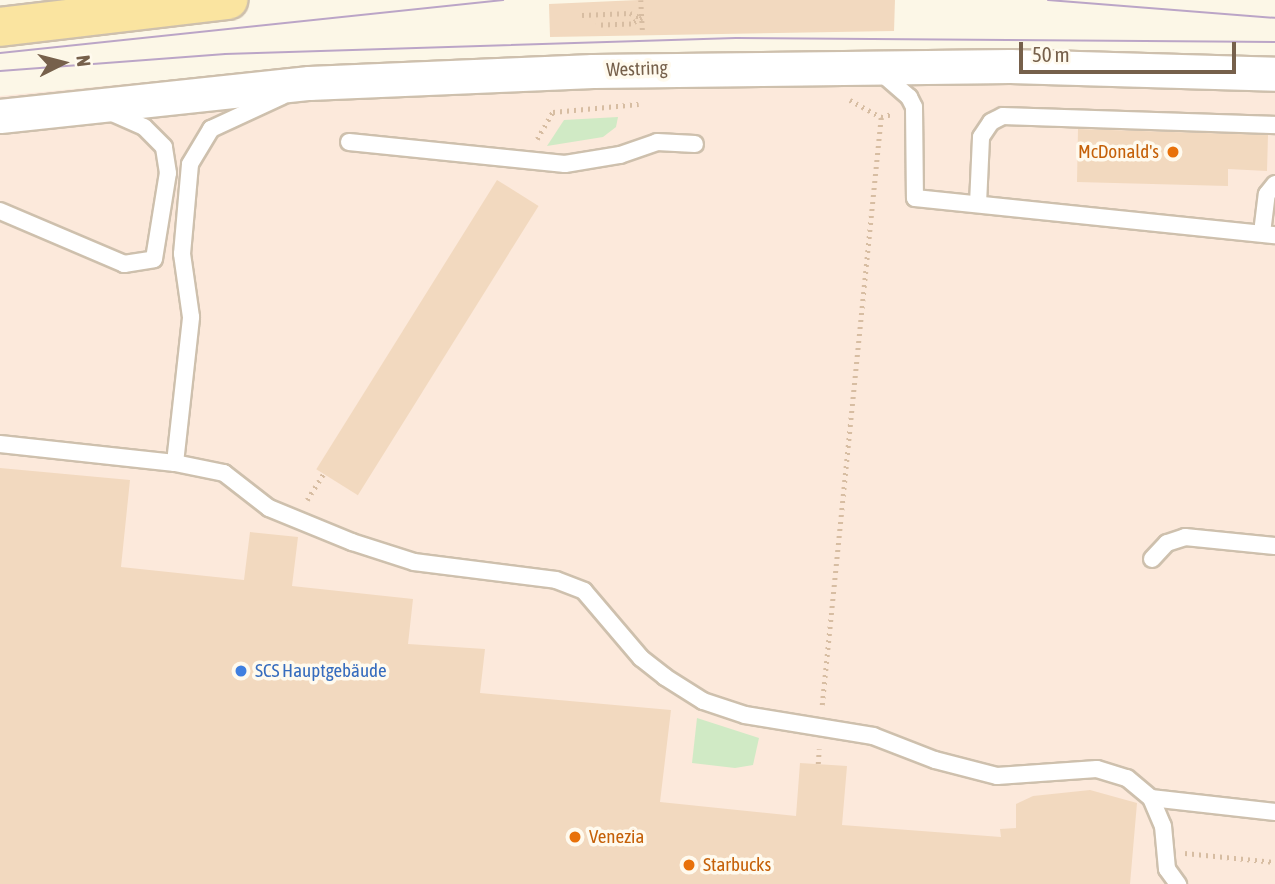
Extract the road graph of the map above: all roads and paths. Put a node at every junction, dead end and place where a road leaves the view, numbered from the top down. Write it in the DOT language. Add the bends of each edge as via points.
graph roads {
  1 [pos="228,0"];
  2 [pos="641,0"];
  3 [pos="582,15"];
  4 [pos="642,18"];
  5 [pos="596,25"];
  6 [pos="0,27"];
  7 [pos="643,34"];
  8 [pos="873,66"];
  9 [pos="1275,74"];
  10 [pos="309,83"];
  11 [pos="558,102"];
  12 [pos="85,105"];
  13 [pos="619,108"];
  14 [pos="553,112"];
  15 [pos="0,116"];
  16 [pos="881,117"];
  17 [pos="1275,125"];
  18 [pos="349,142"];
  19 [pos="535,143"];
  20 [pos="695,144"];
  21 [pos="1275,184"];
  22 [pos="978,204"];
  23 [pos="0,211"];
  24 [pos="1268,234"];
  25 [pos="0,444"];
  26 [pos="175,463"];
  27 [pos="323,474"];
  28 [pos="295,519"];
  29 [pos="1275,547"];
  30 [pos="1152,559"];
  31 [pos="820,727"];
  32 [pos="1151,798"];
  33 [pos="1275,813"];
  34 [pos="1167,851"];
  35 [pos="1275,862"];
  36 [pos="1178,884"];
  1 -- 6 [label="main road"];
  2 -- 4 [label="path"];
  3 -- 4 [label="path" via="630,13"];
  4 -- 5 [label="path" via="631,24"];
  4 -- 7 [label="path"];
  8 -- 9 [label="street, Westring"];
  8 -- 10 [label="street, Westring" via="646,69"];
  8 -- 22 [label="lane" via="909,97 914,107 915,198"];
  10 -- 12 [label="street, Westring"];
  10 -- 26 [label="lane" via="211,129 190,164 182,254 191,317"];
  11 -- 14 [label="path"];
  12 -- 15 [label="street, Westring"];
  12 -- 23 [label="lane" via="144,127 164,147 168,173 154,259 124,264"];
  13 -- 14 [label="path"];
  14 -- 19 [label="path"];
  16 -- 31 [label="path"];
  17 -- 22 [label="lane" via="1003,116 991,122 981,137"];
  18 -- 20 [label="lane" via="565,164 620,155 657,142"];
  21 -- 24 [label="lane" via="1267,194"];
  22 -- 24 [label="lane"];
  25 -- 26 [label="lane"];
  26 -- 28 [label="lane" via="224,473 268,508"];
  27 -- 28 [label="path"];
  28 -- 31 [label="lane" via="414,562 556,580 584,591 641,658 704,701 767,720"];
  29 -- 30 [label="lane" via="1185,537 1167,543"];
  31 -- 32 [label="lane" via="873,736 935,760 997,776 1097,769 1127,778"];
  32 -- 33 [label="lane"];
  32 -- 34 [label="lane"];
  34 -- 35 [label="path"];
  34 -- 36 [label="lane" via="1167,869"];
}
